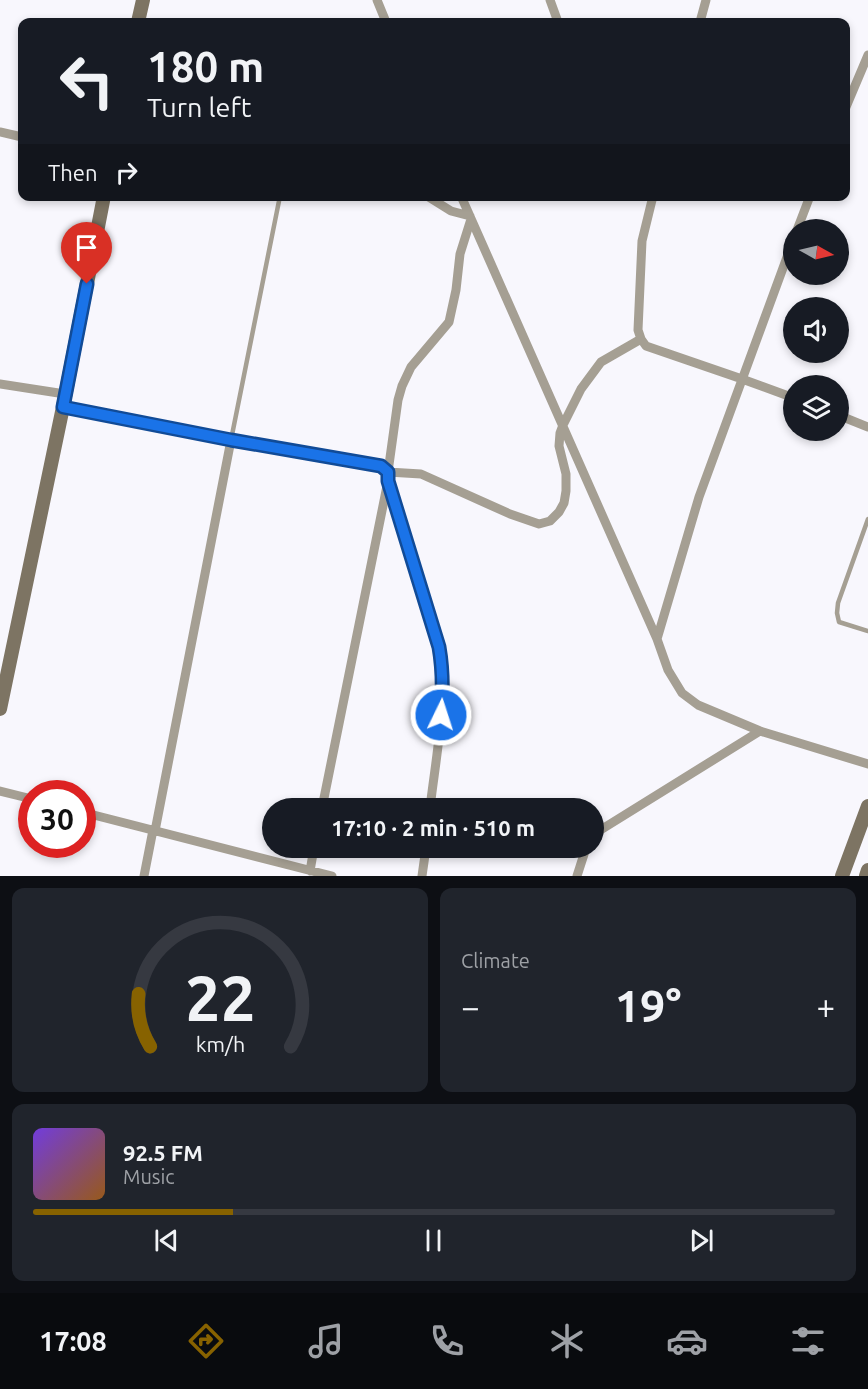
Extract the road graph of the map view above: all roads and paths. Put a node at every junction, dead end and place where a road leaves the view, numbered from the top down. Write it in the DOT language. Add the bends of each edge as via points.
graph roads {
  1 [pos="143,0"];
  2 [pos="377,0"];
  3 [pos="550,0"];
  4 [pos="706,0"];
  5 [pos="139,18"];
  6 [pos="384,18"];
  7 [pos="557,18"];
  8 [pos="701,18"];
  9 [pos="868,55"];
  10 [pos="850,98"];
  11 [pos="0,132"];
  12 [pos="18,136"];
  13 [pos="103,201"];
  14 [pos="279,201"];
  15 [pos="435,201"];
  16 [pos="463,201"];
  17 [pos="652,201"];
  18 [pos="808,201"];
  19 [pos="471,218"];
  20 [pos="801,219"];
  21 [pos="783,268"];
  22 [pos="640,339"];
  23 [pos="742,379"];
  24 [pos="0,384"];
  25 [pos="783,394"];
  26 [pos="64,401"];
  27 [pos="849,419"];
  28 [pos="563,425"];
  29 [pos="868,427"];
  30 [pos="231,440"];
  31 [pos="388,476"];
  32 [pos="868,519"];
  33 [pos="868,631"];
  34 [pos="657,639"];
  35 [pos="0,709"];
  36 [pos="760,730"];
  37 [pos="868,764"];
  38 [pos="0,791"];
  39 [pos="18,796"];
  40 [pos="324,798"];
  41 [pos="431,798"];
  42 [pos="868,806"];
  43 [pos="96,816"];
  44 [pos="604,828"];
  45 [pos="154,830"];
  46 [pos="312,858"];
  47 [pos="425,858"];
  48 [pos="583,858"];
  49 [pos="868,870"];
  50 [pos="310,871"];
  51 [pos="144,876"];
  52 [pos="332,876"];
  53 [pos="422,876"];
  54 [pos="577,876"];
  55 [pos="842,876"];
  56 [pos="866,876"];
  1 -- 5 [label="street"];
  2 -- 6 [label="street"];
  3 -- 7 [label="street"];
  4 -- 8 [label="street"];
  9 -- 10 [label="street"];
  11 -- 12 [label="street"];
  13 -- 26 [label="street"];
  14 -- 30 [label="lane"];
  15 -- 19 [label="street"];
  16 -- 19 [label="street"];
  17 -- 22 [label="street" via="642,241"];
  18 -- 20 [label="street"];
  19 -- 28 [label="street"];
  19 -- 31 [label="street" via="460,254 449,322 411,367 402,386"];
  21 -- 23 [label="street"];
  22 -- 23 [label="street" via="646,346"];
  22 -- 28 [label="street" via="601,362 581,389"];
  23 -- 25 [label="street"];
  23 -- 34 [label="street" via="699,497"];
  24 -- 26 [label="street"];
  26 -- 30 [label="street"];
  26 -- 35 [label="street"];
  27 -- 29 [label="street"];
  28 -- 31 [label="street" via="560,446 566,491 564,503 550,521 539,524 510,514 421,474"];
  28 -- 34 [label="street"];
  30 -- 31 [label="street" via="381,466"];
  30 -- 45 [label="street"];
  31 -- 40 [label="street"];
  31 -- 41 [label="street" via="442,664 443,691"];
  32 -- 33 [label="lane" via="837,613 839,622"];
  34 -- 36 [label="street" via="668,670 682,693 699,705"];
  36 -- 37 [label="street"];
  36 -- 44 [label="street"];
  38 -- 39 [label="street"];
  42 -- 55 [label="street"];
  43 -- 45 [label="street"];
  45 -- 50 [label="street"];
  45 -- 51 [label="street"];
  46 -- 50 [label="street"];
  47 -- 53 [label="street"];
  48 -- 54 [label="street"];
  49 -- 56 [label="street"];
  50 -- 52 [label="street"];
}
